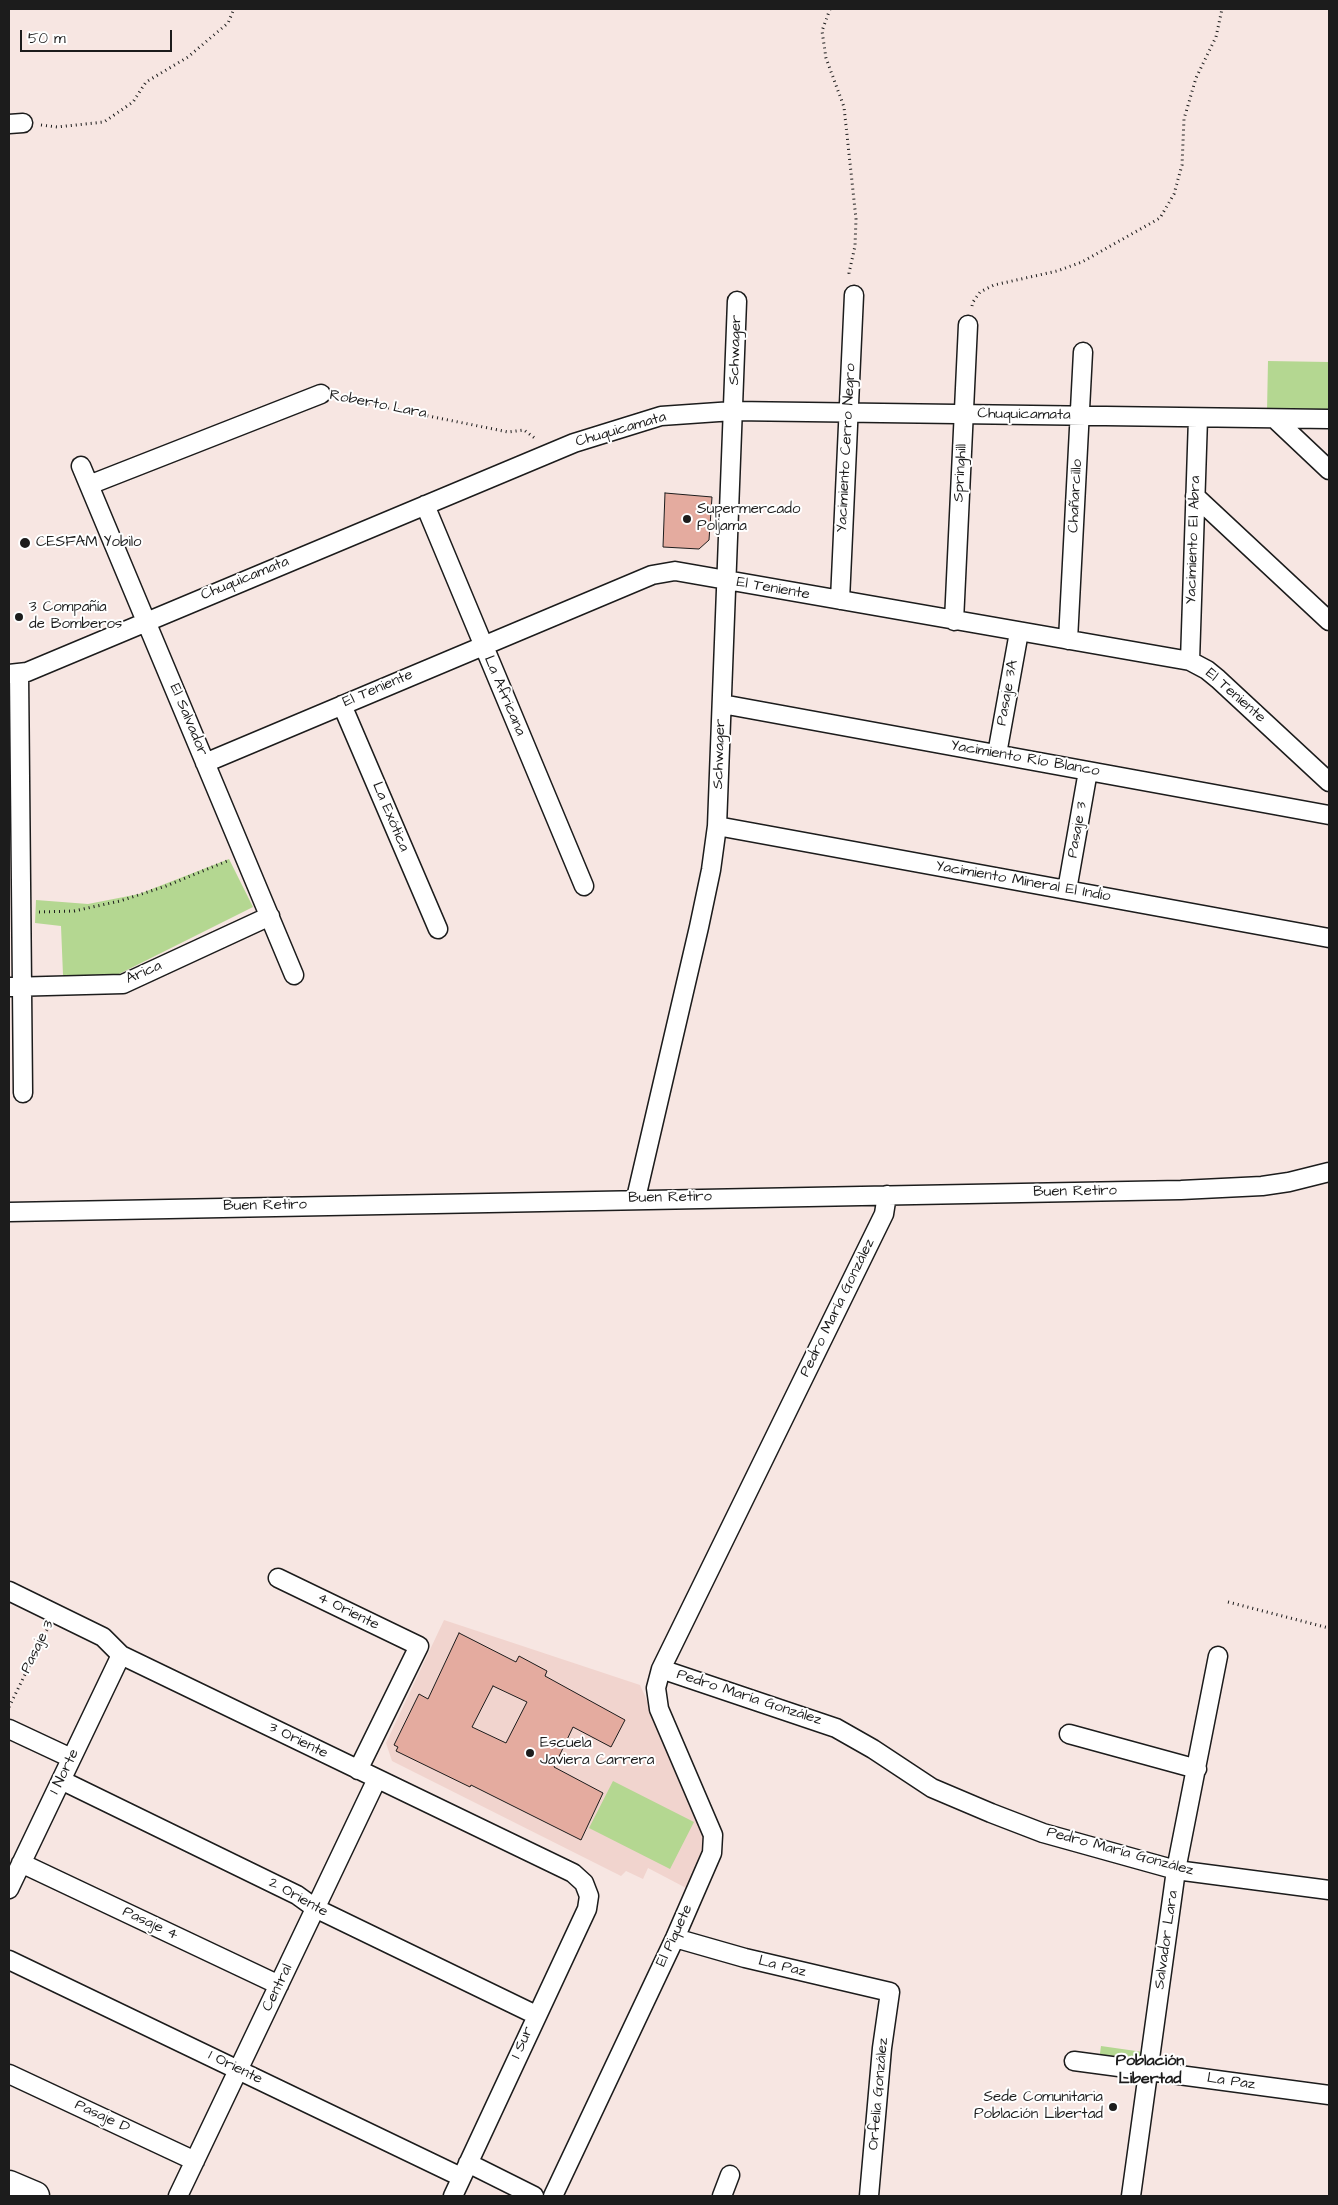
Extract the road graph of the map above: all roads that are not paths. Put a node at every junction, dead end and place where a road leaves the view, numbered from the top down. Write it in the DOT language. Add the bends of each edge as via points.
graph roads {
  1 [pos="854,295"];
  2 [pos="738,301"];
  3 [pos="968,325"];
  4 [pos="1083,352"];
  5 [pos="321,394"];
  6 [pos="733,412"];
  7 [pos="848,413"];
  8 [pos="964,414"];
  9 [pos="1080,416"];
  10 [pos="1198,418"];
  11 [pos="1275,419"];
  12 [pos="1329,420"];
  13 [pos="81,466"];
  14 [pos="1329,470"];
  15 [pos="89,484"];
  16 [pos="1195,496"];
  17 [pos="424,505"];
  18 [pos="726,581"];
  19 [pos="840,600"];
  20 [pos="146,620"];
  21 [pos="954,620"];
  22 [pos="1329,621"];
  23 [pos="1019,632"];
  24 [pos="1068,640"];
  25 [pos="483,645"];
  26 [pos="1190,661"];
  27 [pos="14,674"];
  28 [pos="342,704"];
  29 [pos="722,704"];
  30 [pos="997,754"];
  31 [pos="206,763"];
  32 [pos="1088,771"];
  33 [pos="1329,782"];
  34 [pos="1329,815"];
  35 [pos="717,826"];
  36 [pos="584,886"];
  37 [pos="1068,890"];
  38 [pos="270,916"];
  39 [pos="438,929"];
  40 [pos="1329,938"];
  41 [pos="294,975"];
  42 [pos="15,987"];
  43 [pos="23,1093"];
  44 [pos="1329,1172"];
  45 [pos="887,1195"];
  46 [pos="636,1198"];
  47 [pos="9,1212"];
  48 [pos="278,1578"];
  49 [pos="9,1591"];
  50 [pos="121,1655"];
  51 [pos="1218,1656"];
  52 [pos="661,1669"];
  53 [pos="9,1729"];
  54 [pos="1070,1734"];
  55 [pos="71,1758"];
  56 [pos="1197,1769"];
  57 [pos="358,1770"];
  58 [pos="377,1779"];
  59 [pos="61,1780"];
  60 [pos="21,1863"];
  61 [pos="1176,1870"];
  62 [pos="9,1888"];
  63 [pos="587,1890"];
  64 [pos="1329,1890"];
  65 [pos="315,1908"];
  66 [pos="675,1938"];
  67 [pos="9,1960"];
  68 [pos="279,1985"];
  69 [pos="890,1992"];
  70 [pos="536,2015"];
  71 [pos="1074,2061"];
  72 [pos="238,2070"];
  73 [pos="1150,2071"];
  74 [pos="9,2074"];
  75 [pos="1329,2095"];
  76 [pos="195,2161"];
  77 [pos="465,2170"];
  78 [pos="730,2175"];
  79 [pos="9,2186"];
  80 [pos="35,2196"];
  81 [pos="178,2196"];
  82 [pos="453,2196"];
  83 [pos="534,2196"];
  84 [pos="553,2196"];
  85 [pos="722,2196"];
  86 [pos="869,2196"];
  87 [pos="1131,2196"];
  1 -- 7 [label="street, Yacimiento Cerro Negro"];
  2 -- 6 [label="street, Schwager"];
  3 -- 8 [label="street, Springhill"];
  4 -- 9 [label="street, Chañarcillo"];
  5 -- 15 [label="street, Roberto Lara"];
  6 -- 7 [label="street, Chuquicamata"];
  6 -- 17 [label="street, Chuquicamata" via="661,416 591,437"];
  6 -- 18 [label="street, Schwager"];
  7 -- 8 [label="street, Chuquicamata"];
  7 -- 19 [label="street, Yacimiento Cerro Negro"];
  8 -- 9 [label="street, Chuquicamata"];
  8 -- 21 [label="street, Springhill"];
  9 -- 10 [label="street, Chuquicamata"];
  9 -- 24 [label="street, Chañarcillo"];
  10 -- 11 [label="street, Chuquicamata"];
  10 -- 16 [label="street, Yacimiento El Abra"];
  11 -- 12 [label="street, Chuquicamata"];
  11 -- 14 [label="street"];
  13 -- 15 [label="street, El Salvador"];
  15 -- 20 [label="street, El Salvador"];
  16 -- 22 [label="street"];
  16 -- 26 [label="street, Yacimiento El Abra"];
  17 -- 20 [label="street, Chuquicamata"];
  17 -- 25 [label="street, La Africana"];
  18 -- 19 [label="street, El Teniente"];
  18 -- 25 [label="street, El Teniente" via="675,571 652,575"];
  18 -- 29 [label="street, Schwager"];
  19 -- 21 [label="street, El Teniente"];
  20 -- 27 [label="street, Chuquicamata"];
  20 -- 31 [label="street, El Salvador"];
  21 -- 23 [label="street, El Teniente"];
  23 -- 24 [label="street, El Teniente"];
  23 -- 30 [label="street, Pasaje 3A"];
  24 -- 26 [label="street, El Teniente"];
  25 -- 28 [label="street, El Teniente"];
  25 -- 36 [label="street, La Africana"];
  26 -- 33 [label="street, El Teniente" via="1218,679"];
  27 -- 42 [label="street" via="21,913"];
  28 -- 31 [label="street, El Teniente"];
  28 -- 39 [label="street, La Exótica"];
  29 -- 30 [label="street, Yacimiento Río Blanco"];
  29 -- 35 [label="street, Schwager"];
  30 -- 32 [label="street, Yacimiento Río Blanco"];
  31 -- 38 [label="street, El Salvador"];
  32 -- 34 [label="street, Yacimiento Río Blanco"];
  32 -- 37 [label="street, Pasaje 3"];
  35 -- 37 [label="street, Yacimiento Mineral El Indio"];
  35 -- 46 [label="street, Schwager" via="699,927"];
  37 -- 40 [label="street, Yacimiento Mineral El Indio"];
  38 -- 41 [label="street, El Salvador"];
  38 -- 42 [label="street, Arica" via="123,984"];
  42 -- 43 [label="street"];
  44 -- 45 [label="street, Buen Retiro" via="1289,1182 1235,1188"];
  45 -- 46 [label="street, Buen Retiro"];
  45 -- 52 [label="street, Pedro María González" via="884,1214"];
  46 -- 47 [label="street, Buen Retiro"];
  48 -- 57 [label="street, 4 Oriente" via="419,1646"];
  49 -- 50 [label="street, 3 Oriente" via="103,1637"];
  50 -- 55 [label="street, 1 Norte"];
  50 -- 57 [label="street, 3 Oriente"];
  51 -- 56 [label="street, Salvador Lara"];
  52 -- 61 [label="street, Pedro María González" via="836,1728 932,1788 990,1813 1080,1844"];
  52 -- 66 [label="street, El Piquete" via="656,1688 659,1708 714,1843 708,1865"];
  53 -- 55 [label="street"];
  54 -- 56 [label="street"];
  55 -- 59 [label="street, 1 Norte"];
  56 -- 61 [label="street, Salvador Lara"];
  57 -- 58 [label="street, 3 Oriente"];
  58 -- 63 [label="street, 3 Oriente" via="573,1874"];
  58 -- 65 [label="street, Central"];
  59 -- 60 [label="street, 1 Norte"];
  59 -- 65 [label="street, 2 Oriente" via="298,1895"];
  60 -- 62 [label="street, 1 Norte"];
  60 -- 68 [label="street, Pasaje 4"];
  61 -- 64 [label="street, Pedro María González"];
  61 -- 73 [label="street, Salvador Lara"];
  63 -- 70 [label="street, 1 Sur" via="587,1909"];
  65 -- 68 [label="street, Central"];
  65 -- 70 [label="street, 2 Oriente"];
  66 -- 69 [label="street, La Paz"];
  66 -- 84 [label="street, El Piquete"];
  67 -- 72 [label="street, 1 Oriente"];
  68 -- 72 [label="street, Central"];
  69 -- 86 [label="street, Orfelia González"];
  70 -- 77 [label="street, 1 Sur"];
  71 -- 73 [label="street, La Paz"];
  72 -- 76 [label="street, Central"];
  72 -- 77 [label="street, 1 Oriente"];
  73 -- 75 [label="street, La Paz"];
  73 -- 87 [label="street, Salvador Lara"];
  74 -- 76 [label="street, Pasaje D"];
  76 -- 81 [label="street, Central"];
  77 -- 82 [label="street, 1 Sur"];
  77 -- 83 [label="street, 1 Oriente"];
  78 -- 85 [label="street"];
  79 -- 80 [label="main road"];
}
